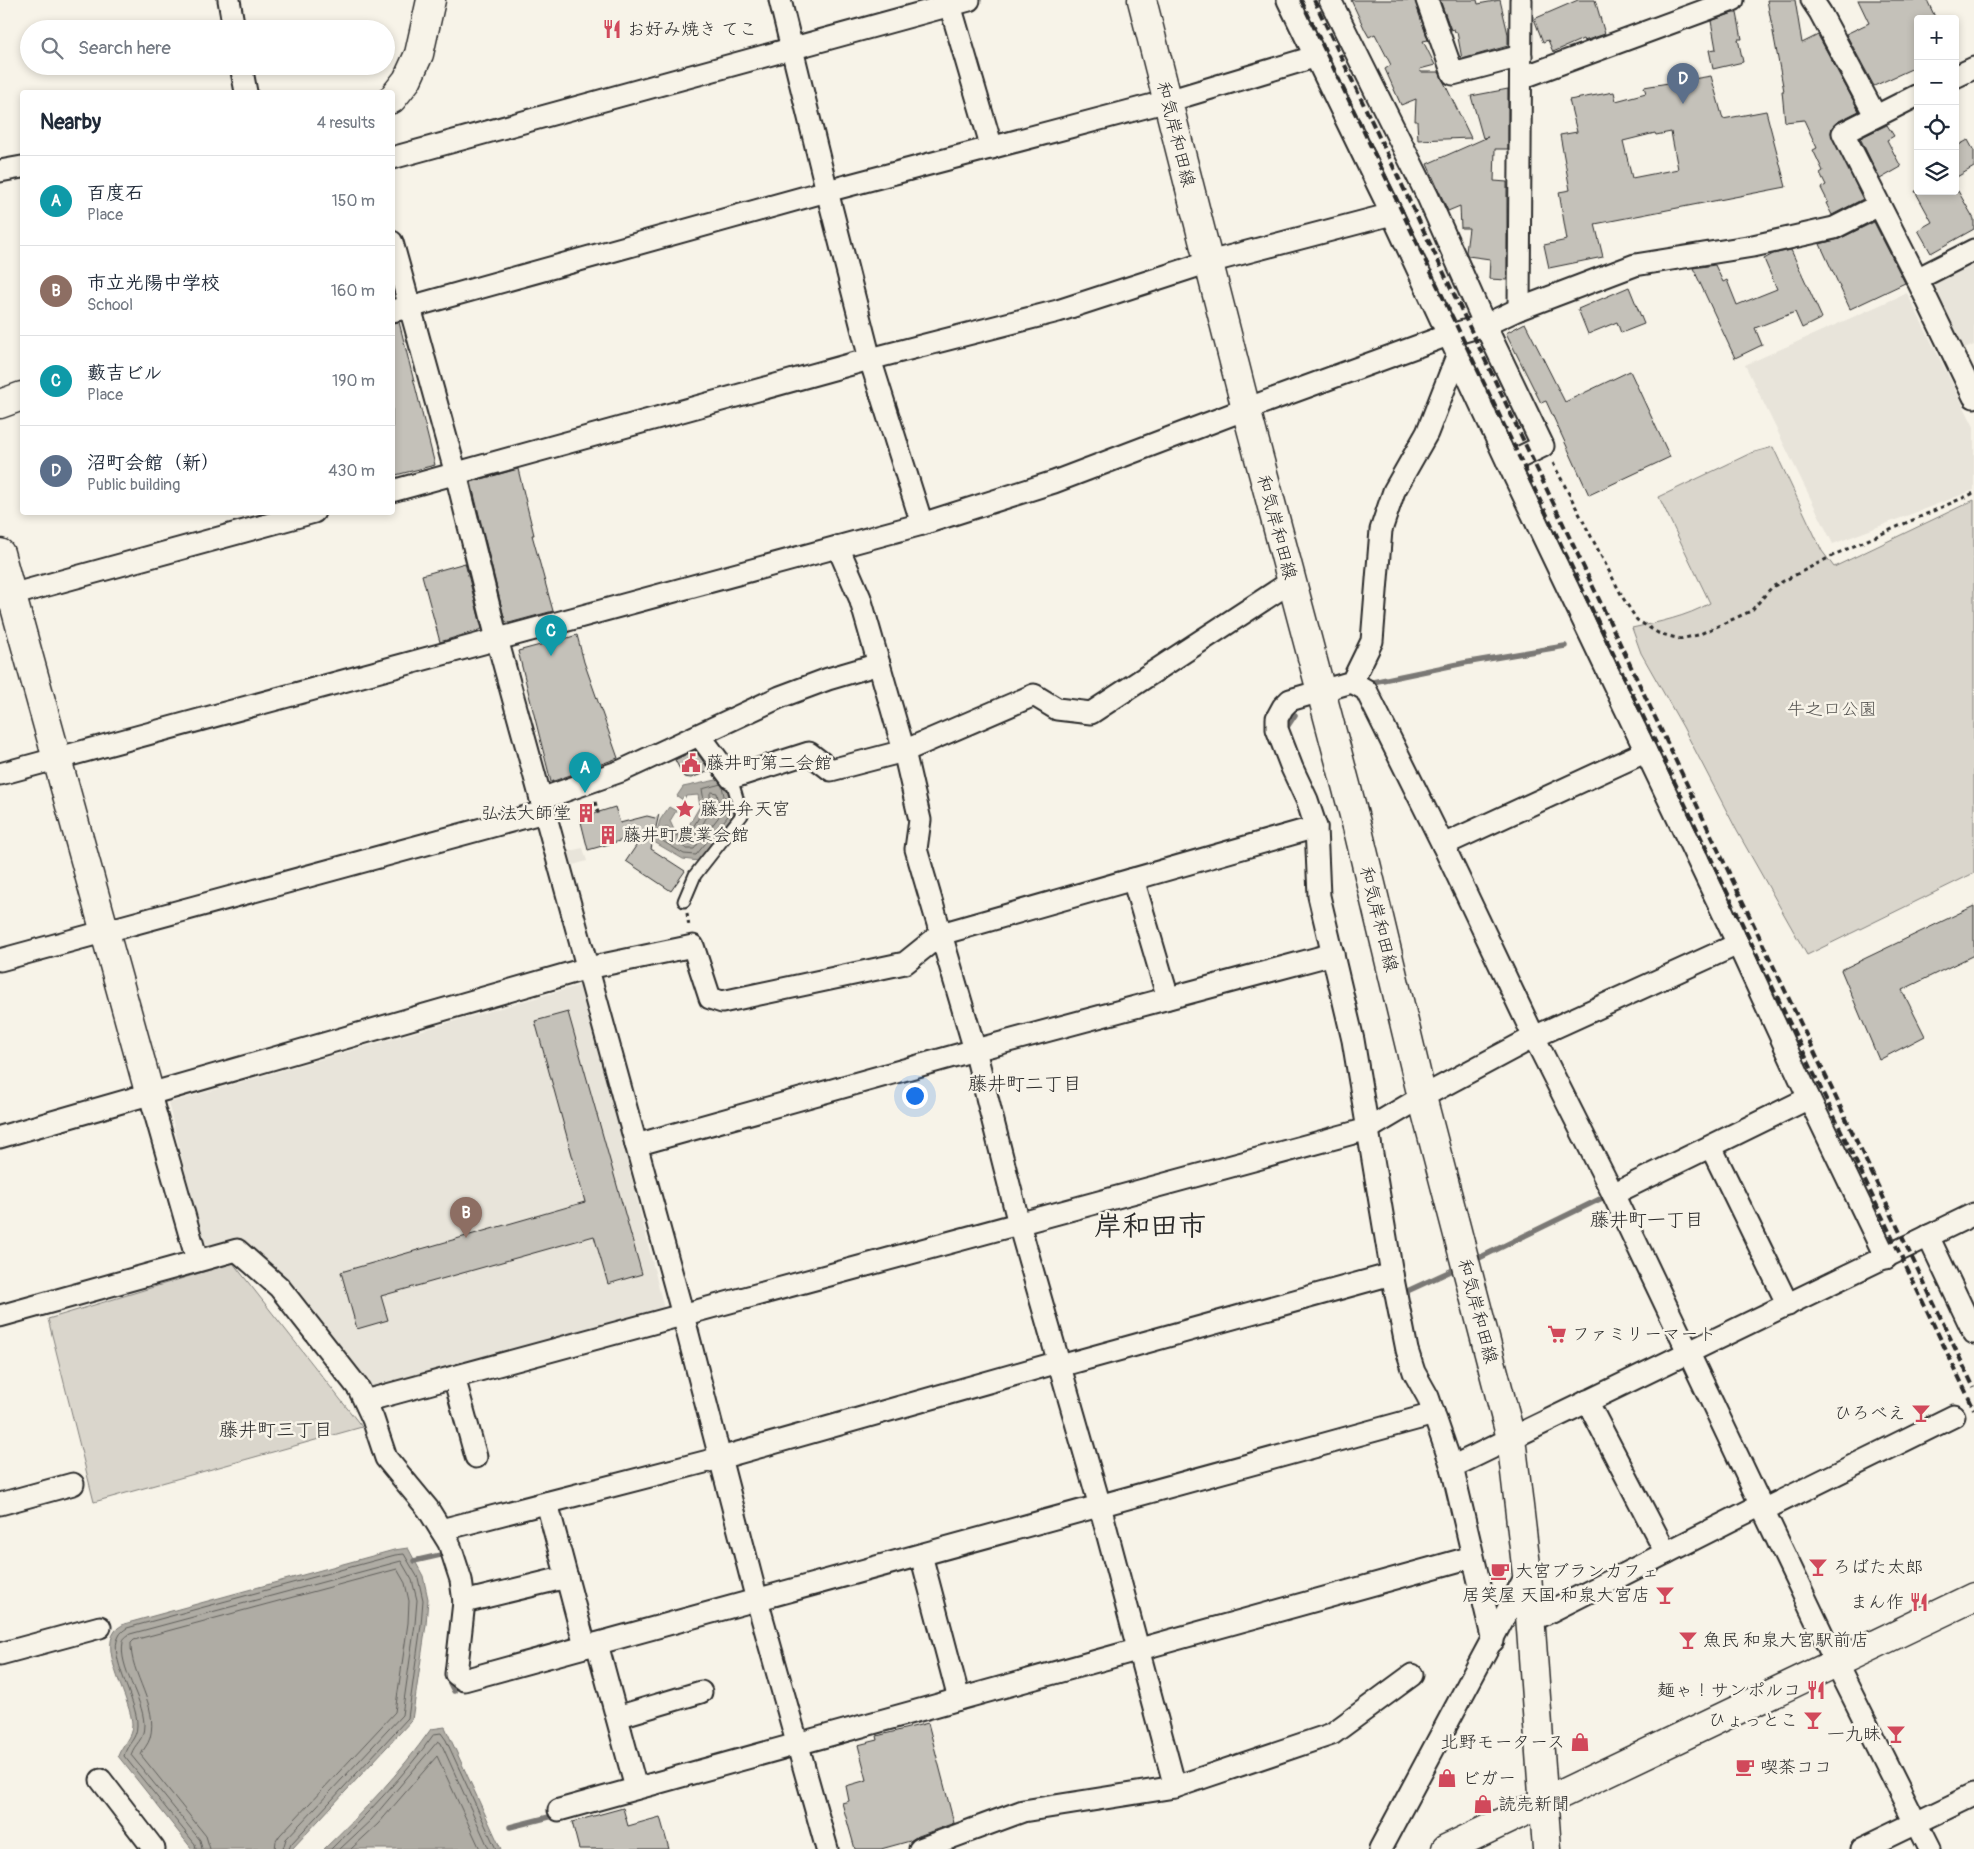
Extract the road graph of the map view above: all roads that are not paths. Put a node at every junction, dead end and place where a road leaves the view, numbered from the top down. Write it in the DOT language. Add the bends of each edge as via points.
graph roads {
  1 [pos="229,0"];
  2 [pos="430,0"];
  3 [pos="780,0"];
  4 [pos="1142,0"];
  5 [pos="1288,0"];
  6 [pos="1330,0"];
  7 [pos="1427,0"];
  8 [pos="1521,0"];
  9 [pos="1733,0"];
  10 [pos="1812,0"];
  11 [pos="960,2"];
  12 [pos="232,20"];
  13 [pos="792,48"];
  14 [pos="1521,56"];
  15 [pos="1314,57"];
  16 [pos="1974,68"];
  17 [pos="243,75"];
  18 [pos="1959,75"];
  19 [pos="1521,78"];
  20 [pos="246,90"];
  21 [pos="395,95"];
  22 [pos="1914,97"];
  23 [pos="1168,101"];
  24 [pos="1875,115"];
  25 [pos="992,148"];
  26 [pos="395,157"];
  27 [pos="20,167"];
  28 [pos="0,171"];
  29 [pos="827,191"];
  30 [pos="1879,205"];
  31 [pos="1392,214"];
  32 [pos="1974,250"];
  33 [pos="1209,262"];
  34 [pos="395,264"];
  35 [pos="1917,279"];
  36 [pos="401,309"];
  37 [pos="1519,309"];
  38 [pos="1485,325"];
  39 [pos="1447,336"];
  40 [pos="1457,356"];
  41 [pos="870,359"];
  42 [pos="20,397"];
  43 [pos="1974,397"];
  44 [pos="0,404"];
  45 [pos="1246,409"];
  46 [pos="1508,464"];
  47 [pos="456,474"];
  48 [pos="395,490"];
  49 [pos="303,515"];
  50 [pos="922,524"];
  51 [pos="838,547"];
  52 [pos="0,553"];
  53 [pos="1292,581"];
  54 [pos="6,597"];
  55 [pos="497,638"];
  56 [pos="879,664"];
  57 [pos="1352,682"];
  58 [pos="1321,690"];
  59 [pos="700,736"];
  60 [pos="904,751"];
  61 [pos="1645,752"];
  62 [pos="57,759"];
  63 [pos="0,774"];
  64 [pos="731,778"];
  65 [pos="542,805"];
  66 [pos="1316,827"];
  67 [pos="1443,845"];
  68 [pos="1133,879"];
  69 [pos="684,901"];
  70 [pos="105,931"];
  71 [pos="941,934"];
  72 [pos="1738,944"];
  73 [pos="1333,954"];
  74 [pos="1,956"];
  75 [pos="588,968"];
  76 [pos="1168,998"];
  77 [pos="1534,1037"];
  78 [pos="975,1050"];
  79 [pos="150,1095"];
  80 [pos="1422,1096"];
  81 [pos="1809,1098"];
  82 [pos="1368,1129"];
  83 [pos="0,1137"];
  84 [pos="636,1145"];
  85 [pos="1711,1146"];
  86 [pos="1613,1194"];
  87 [pos="1974,1214"];
  88 [pos="1019,1224"];
  89 [pos="1928,1236"];
  90 [pos="1886,1258"];
  91 [pos="197,1260"];
  92 [pos="1392,1274"];
  93 [pos="1788,1305"];
  94 [pos="683,1315"];
  95 [pos="0,1316"];
  96 [pos="1974,1333"];
  97 [pos="1688,1353"];
  98 [pos="1060,1364"];
  99 [pos="454,1377"];
  100 [pos="365,1401"];
  101 [pos="1587,1401"];
  102 [pos="1434,1414"];
  103 [pos="1954,1416"];
  104 [pos="1511,1438"];
  105 [pos="476,1457"];
  106 [pos="720,1458"];
  107 [pos="1452,1467"];
  108 [pos="73,1484"];
  109 [pos="547,1503"];
  110 [pos="0,1504"];
  111 [pos="1100,1506"];
  112 [pos="1762,1508"];
  113 [pos="441,1530"];
  114 [pos="1666,1553"];
  115 [pos="921,1555"];
  116 [pos="1472,1557"];
  117 [pos="1528,1574"];
  118 [pos="567,1577"];
  119 [pos="1974,1597"];
  120 [pos="757,1600"];
  121 [pos="464,1602"];
  122 [pos="1531,1621"];
  123 [pos="100,1627"];
  124 [pos="1493,1641"];
  125 [pos="591,1645"];
  126 [pos="1138,1650"];
  127 [pos="0,1654"];
  128 [pos="1836,1663"];
  129 [pos="1412,1675"];
  130 [pos="701,1692"];
  131 [pos="959,1698"];
  132 [pos="617,1717"];
  133 [pos="799,1742"];
  134 [pos="101,1780"];
  135 [pos="1175,1787"];
  136 [pos="636,1788"];
  137 [pos="1974,1795"];
  138 [pos="1544,1803"];
  139 [pos="559,1810"];
  140 [pos="1916,1823"];
  141 [pos="154,1849"];
  142 [pos="827,1849"];
  143 [pos="920,1849"];
  144 [pos="1380,1849"];
  145 [pos="1446,1849"];
  146 [pos="1547,1849"];
  147 [pos="1862,1849"];
  148 [pos="1928,1849"];
  1 -- 12 [label="street"];
  2 -- 21 [label="main road" via="419,54 407,80"];
  3 -- 13 [label="street"];
  4 -- 23 [label="main road, 和気岸和田線"];
  5 -- 15 [label="street"];
  6 -- 38 [label="street" via="1428,197"];
  7 -- 14 [label="street" via="1453,74"];
  8 -- 14 [label="street"];
  9 -- 19 [label="street"];
  10 -- 24 [label="street"];
  11 -- 13 [label="street"];
  11 -- 25 [label="street"];
  13 -- 26 [label="street"];
  13 -- 29 [label="street"];
  14 -- 19 [label="street"];
  15 -- 23 [label="street"];
  15 -- 31 [label="street"];
  16 -- 18 [label="street"];
  17 -- 20 [label="street"];
  19 -- 37 [label="street"];
  22 -- 24 [label="street"];
  23 -- 25 [label="street"];
  23 -- 33 [label="main road, 和気岸和田線"];
  24 -- 30 [label="street" via="1842,133"];
  25 -- 29 [label="street"];
  27 -- 28 [label="street"];
  29 -- 36 [label="street"];
  29 -- 41 [label="street"];
  30 -- 35 [label="street"];
  30 -- 37 [label="street" via="1834,228 1753,246 1636,265"];
  31 -- 33 [label="street"];
  31 -- 39 [label="street"];
  32 -- 35 [label="street"];
  33 -- 41 [label="street" via="1058,311"];
  33 -- 45 [label="main road, 和気岸和田線"];
  34 -- 36 [label="street"];
  35 -- 43 [label="street"];
  36 -- 47 [label="street"];
  37 -- 38 [label="street"];
  38 -- 39 [label="street"];
  38 -- 46 [label="street" via="1543,446"];
  39 -- 40 [label="street"];
  39 -- 45 [label="street"];
  40 -- 46 [label="street"];
  40 -- 57 [label="street" via="1427,433 1394,491 1381,530 1372,641"];
  41 -- 47 [label="street"];
  41 -- 50 [label="street"];
  42 -- 44 [label="main road"];
  45 -- 50 [label="street" via="1054,482"];
  45 -- 53 [label="main road, 和気岸和田線"];
  46 -- 61 [label="street"];
  47 -- 48 [label="street"];
  47 -- 55 [label="street"];
  49 -- 54 [label="street"];
  50 -- 51 [label="street"];
  51 -- 55 [label="street"];
  51 -- 56 [label="street" via="860,598"];
  52 -- 54 [label="main road"];
  53 -- 58 [label="main road, 和気岸和田線"];
  53 -- 60 [label="street" via="1091,713 1057,709 1034,695"];
  54 -- 62 [label="main road"];
  55 -- 62 [label="street"];
  55 -- 65 [label="street"];
  56 -- 59 [label="street" via="780,697"];
  56 -- 60 [label="street"];
  57 -- 58 [label="street"];
  57 -- 67 [label="street" via="1366,690"];
  58 -- 66 [label="street" via="1290,700 1277,718 1280,736"];
  58 -- 80 [label="main road, 和気岸和田線"];
  59 -- 64 [label="street"];
  59 -- 65 [label="street"];
  60 -- 64 [label="street" via="830,770 808,753"];
  60 -- 71 [label="street" via="920,820 916,849"];
  61 -- 67 [label="street"];
  61 -- 72 [label="street"];
  62 -- 63 [label="street"];
  62 -- 70 [label="main road"];
  64 -- 69 [label="lane" via="742,814 695,875"];
  65 -- 70 [label="street"];
  65 -- 75 [label="street"];
  66 -- 68 [label="street"];
  66 -- 73 [label="street" via="1319,896"];
  67 -- 77 [label="street"];
  68 -- 71 [label="street"];
  68 -- 76 [label="street"];
  70 -- 74 [label="street"];
  70 -- 79 [label="main road"];
  71 -- 75 [label="street" via="905,963 722,1002 710,998 693,946"];
  71 -- 78 [label="street"];
  72 -- 77 [label="street"];
  72 -- 81 [label="street"];
  73 -- 76 [label="street"];
  73 -- 82 [label="street" via="1353,1040"];
  75 -- 79 [label="street"];
  75 -- 84 [label="street"];
  76 -- 78 [label="street"];
  77 -- 80 [label="street"];
  77 -- 86 [label="street"];
  78 -- 84 [label="street"];
  78 -- 88 [label="street"];
  79 -- 83 [label="street"];
  79 -- 91 [label="street"];
  80 -- 82 [label="street"];
  80 -- 104 [label="main road, 和気岸和田線"];
  81 -- 85 [label="street"];
  81 -- 90 [label="street"];
  82 -- 88 [label="street"];
  82 -- 92 [label="street"];
  84 -- 94 [label="street"];
  85 -- 86 [label="street"];
  85 -- 93 [label="street"];
  86 -- 97 [label="street"];
  87 -- 89 [label="street"];
  88 -- 94 [label="street"];
  88 -- 98 [label="street"];
  89 -- 90 [label="street"];
  89 -- 96 [label="street"];
  90 -- 93 [label="street"];
  91 -- 95 [label="street"];
  91 -- 100 [label="street" via="237,1250 279,1287"];
  92 -- 98 [label="street"];
  92 -- 102 [label="street" via="1414,1372"];
  93 -- 97 [label="street"];
  94 -- 99 [label="street"];
  94 -- 106 [label="street"];
  97 -- 101 [label="street"];
  97 -- 112 [label="street"];
  98 -- 106 [label="street"];
  98 -- 111 [label="street"];
  99 -- 100 [label="street"];
  99 -- 105 [label="street"];
  100 -- 113 [label="street" via="386,1458"];
  101 -- 104 [label="street"];
  101 -- 114 [label="street"];
  102 -- 107 [label="street"];
  102 -- 111 [label="street"];
  103 -- 112 [label="street"];
  104 -- 107 [label="street"];
  104 -- 117 [label="main road, 和気岸和田線"];
  106 -- 109 [label="street"];
  106 -- 120 [label="street"];
  107 -- 116 [label="street"];
  108 -- 110 [label="street"];
  109 -- 113 [label="street"];
  109 -- 118 [label="street"];
  111 -- 115 [label="street"];
  111 -- 126 [label="street"];
  112 -- 114 [label="street"];
  112 -- 128 [label="street"];
  113 -- 121 [label="street" via="449,1543 461,1580"];
  114 -- 122 [label="street"];
  115 -- 120 [label="street"];
  115 -- 131 [label="street"];
  116 -- 124 [label="street"];
  116 -- 126 [label="street"];
  117 -- 122 [label="main road, 和気岸和田線"];
  117 -- 124 [label="street"];
  118 -- 121 [label="street"];
  118 -- 125 [label="street"];
  119 -- 128 [label="main road"];
  120 -- 125 [label="street"];
  120 -- 133 [label="street"];
  121 -- 125 [label="street" via="456,1674 464,1680"];
  122 -- 138 [label="main road, 和気岸和田線"];
  123 -- 127 [label="street"];
  124 -- 144 [label="street"];
  125 -- 132 [label="street"];
  126 -- 131 [label="street"];
  126 -- 135 [label="street"];
  128 -- 138 [label="main road"];
  128 -- 140 [label="street"];
  129 -- 135 [label="street" via="1332,1734"];
  130 -- 132 [label="street"];
  131 -- 133 [label="street"];
  132 -- 136 [label="street"];
  133 -- 136 [label="street"];
  133 -- 142 [label="street"];
  134 -- 141 [label="street"];
  135 -- 143 [label="street" via="1023,1811"];
  136 -- 139 [label="street"];
  137 -- 140 [label="street"];
  138 -- 145 [label="main road"];
  138 -- 146 [label="main road, 和気岸和田線"];
  140 -- 147 [label="street"];
  140 -- 148 [label="street"];
}
